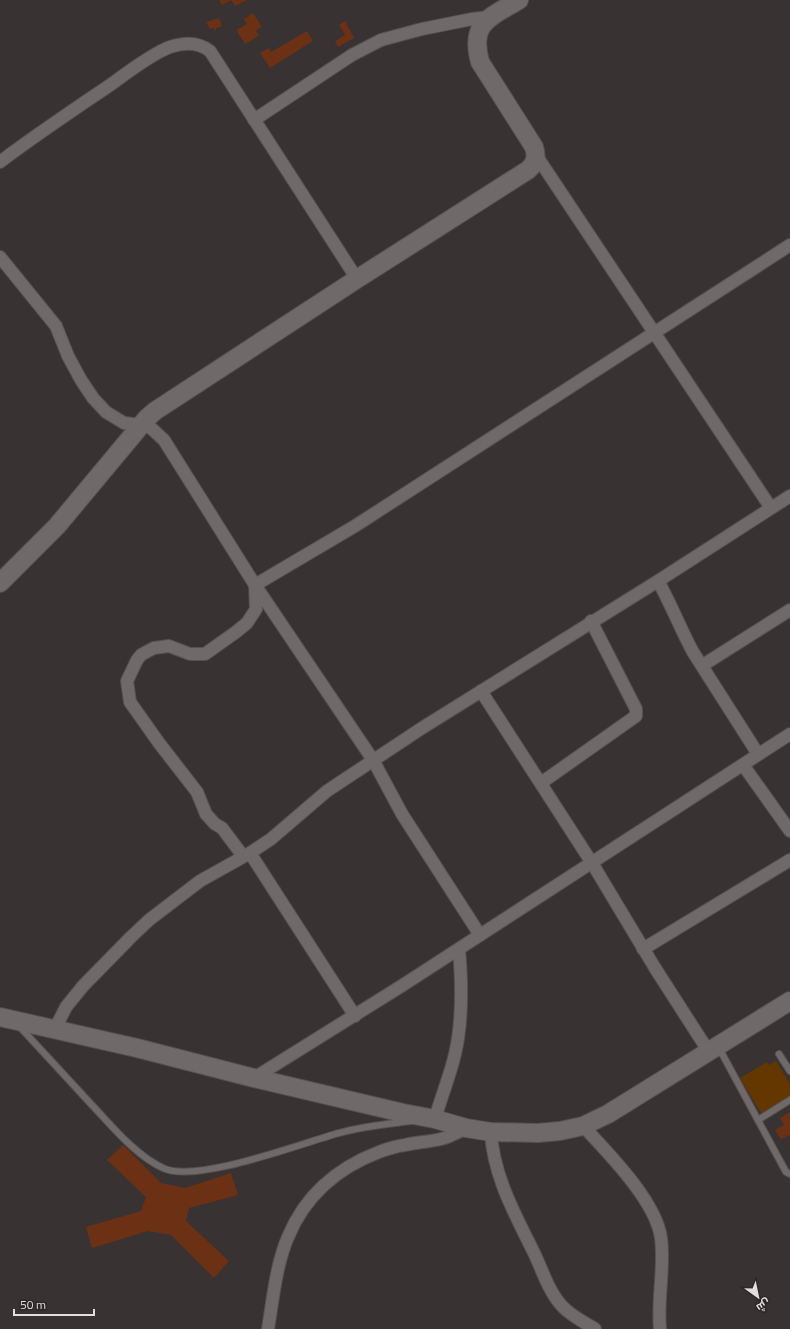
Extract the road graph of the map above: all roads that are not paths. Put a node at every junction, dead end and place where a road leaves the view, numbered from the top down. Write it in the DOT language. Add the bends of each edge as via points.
graph roads {
  1 [pos="520,0"];
  2 [pos="490,17"];
  3 [pos="254,120"];
  4 [pos="536,154"];
  5 [pos="0,162"];
  6 [pos="790,245"];
  7 [pos="0,257"];
  8 [pos="357,279"];
  9 [pos="654,333"];
  10 [pos="142,425"];
  11 [pos="788,500"];
  12 [pos="771,508"];
  13 [pos="658,580"];
  14 [pos="0,583"];
  15 [pos="255,585"];
  16 [pos="790,610"];
  17 [pos="591,621"];
  18 [pos="703,665"];
  19 [pos="481,691"];
  20 [pos="790,734"];
  21 [pos="758,754"];
  22 [pos="373,760"];
  23 [pos="743,765"];
  24 [pos="541,783"];
  25 [pos="790,831"];
  26 [pos="247,855"];
  27 [pos="790,860"];
  28 [pos="592,863"];
  29 [pos="480,935"];
  30 [pos="459,949"];
  31 [pos="643,949"];
  32 [pos="790,1000"];
  33 [pos="355,1016"];
  34 [pos="7,1019"];
  35 [pos="55,1029"];
  36 [pos="713,1049"];
  37 [pos="779,1054"];
  38 [pos="790,1071"];
  39 [pos="254,1078"];
  40 [pos="790,1100"];
  41 [pos="435,1118"];
  42 [pos="758,1120"];
  43 [pos="583,1126"];
  44 [pos="466,1128"];
  45 [pos="491,1132"];
  46 [pos="790,1174"];
  47 [pos="268,1329"];
  48 [pos="595,1329"];
  49 [pos="660,1329"];
  1 -- 2 [label="street"];
  2 -- 3 [label="street" via="422,29 381,40 352,55"];
  2 -- 4 [label="street" via="478,35 480,62"];
  3 -- 5 [label="street" via="210,52 204,46 194,43 182,44 146,61"];
  3 -- 8 [label="street"];
  4 -- 8 [label="street" via="533,165 528,170"];
  4 -- 9 [label="street"];
  6 -- 9 [label="street"];
  7 -- 10 [label="street" via="56,326 68,356 93,398 106,412 124,423"];
  8 -- 10 [label="street" via="163,405"];
  9 -- 12 [label="street"];
  9 -- 15 [label="street" via="355,526"];
  10 -- 14 [label="street" via="57,526"];
  10 -- 15 [label="street" via="151,428 164,440"];
  11 -- 12 [label="street"];
  12 -- 13 [label="street"];
  13 -- 17 [label="street"];
  13 -- 18 [label="street" via="683,635"];
  15 -- 22 [label="street"];
  15 -- 26 [label="street" via="256,609 247,623 236,632 205,654 190,654 169,646 154,648 137,660 127,682 130,702 197,792 206,814"];
  16 -- 18 [label="street"];
  17 -- 19 [label="street"];
  17 -- 24 [label="street" via="636,709 636,716"];
  18 -- 21 [label="street"];
  19 -- 22 [label="street"];
  19 -- 24 [label="street"];
  20 -- 21 [label="street"];
  21 -- 23 [label="street"];
  22 -- 26 [label="street" via="327,791 290,824"];
  22 -- 29 [label="street" via="402,814"];
  23 -- 25 [label="street"];
  23 -- 28 [label="street"];
  24 -- 28 [label="street"];
  26 -- 33 [label="street"];
  26 -- 35 [label="street" via="200,881 130,937 83,986 66,1007"];
  27 -- 31 [label="street"];
  28 -- 29 [label="street"];
  28 -- 31 [label="street"];
  29 -- 30 [label="street"];
  30 -- 33 [label="street"];
  30 -- 41 [label="street" via="459,1030 455,1054"];
  31 -- 36 [label="street"];
  32 -- 36 [label="street"];
  33 -- 39 [label="street"];
  34 -- 35 [label="street"];
  34 -- 41 [label="lane" via="112,1126 148,1160 164,1170 197,1171 235,1164 340,1132"];
  35 -- 39 [label="street"];
  36 -- 42 [label="lane"];
  36 -- 43 [label="street" via="632,1100"];
  37 -- 38 [label="lane"];
  39 -- 41 [label="street" via="403,1113"];
  40 -- 42 [label="lane"];
  41 -- 44 [label="street"];
  42 -- 46 [label="lane" via="786,1172"];
  43 -- 45 [label="street" via="538,1134"];
  43 -- 49 [label="street" via="617,1162 654,1216 661,1237"];
  44 -- 45 [label="street"];
  44 -- 47 [label="street" via="440,1140 378,1152 332,1177 315,1192 288,1237 279,1266"];
  45 -- 48 [label="street" via="492,1146 504,1190 555,1297 569,1313"];
}
